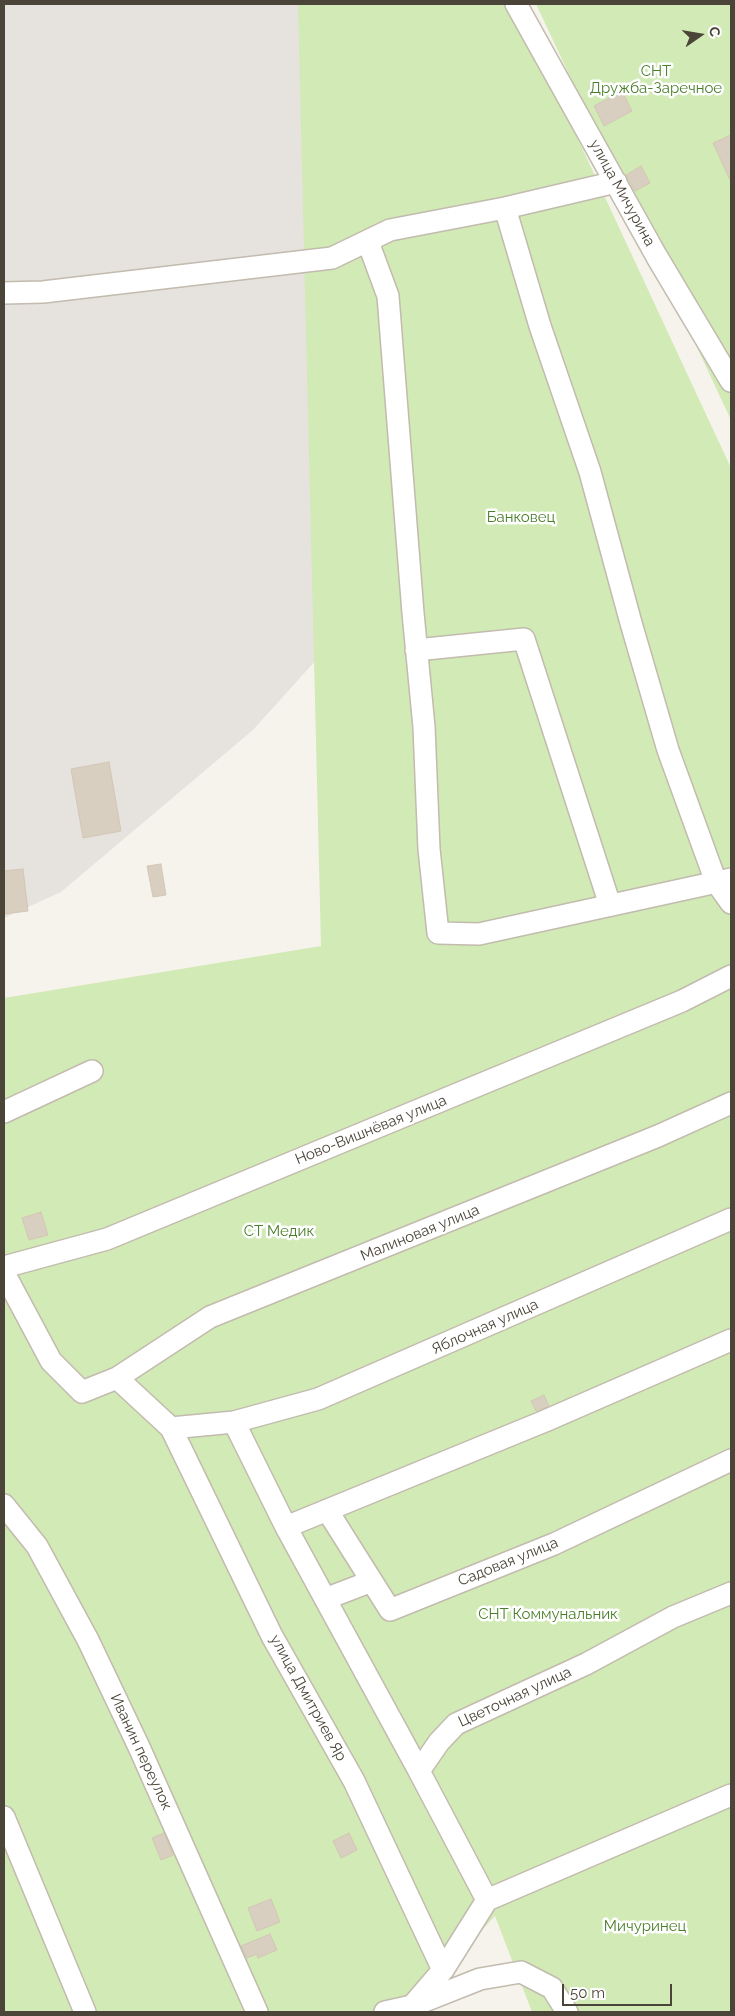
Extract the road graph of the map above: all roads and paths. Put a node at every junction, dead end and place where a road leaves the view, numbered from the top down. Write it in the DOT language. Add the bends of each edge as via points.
graph roads {
  1 [pos="516,4"];
  2 [pos="616,182"];
  3 [pos="505,208"];
  4 [pos="368,242"];
  5 [pos="4,293"];
  6 [pos="731,381"];
  7 [pos="416,650"];
  8 [pos="724,880"];
  9 [pos="731,903"];
  10 [pos="610,906"];
  11 [pos="731,976"];
  12 [pos="92,1071"];
  13 [pos="731,1103"];
  14 [pos="4,1112"];
  15 [pos="731,1220"];
  16 [pos="4,1267"];
  17 [pos="4,1272"];
  18 [pos="731,1340"];
  19 [pos="117,1378"];
  20 [pos="234,1422"];
  21 [pos="171,1428"];
  22 [pos="731,1460"];
  23 [pos="4,1504"];
  24 [pos="327,1510"];
  25 [pos="286,1527"];
  26 [pos="372,1581"];
  27 [pos="731,1593"];
  28 [pos="325,1599"];
  29 [pos="419,1771"];
  30 [pos="731,1795"];
  31 [pos="4,1817"];
  32 [pos="487,1900"];
  33 [pos="443,1970"];
  34 [pos="414,2009"];
  35 [pos="85,2012"];
  36 [pos="257,2012"];
  37 [pos="385,2012"];
  38 [pos="567,2012"];
  1 -- 2 [label="street, улица Мичурина"];
  2 -- 3 [label="street"];
  2 -- 6 [label="street, улица Мичурина"];
  3 -- 4 [label="street" via="390,230"];
  3 -- 8 [label="street" via="540,326 590,472 668,750"];
  4 -- 5 [label="street" via="332,258 44,292"];
  4 -- 7 [label="street" via="388,296"];
  7 -- 10 [label="street" via="524,638"];
  7 -- 10 [label="street" via="438,933 479,934"];
  8 -- 9 [label="street"];
  8 -- 10 [label="street"];
  11 -- 16 [label="street, Ново-Вишнёвая улица" via="673,1005 107,1239"];
  12 -- 14 [label="street"];
  13 -- 19 [label="street, Малиновая улица" via="658,1136 210,1317"];
  15 -- 20 [label="street, Яблочная улица" via="318,1399"];
  17 -- 19 [label="street" via="51,1362 82,1392"];
  18 -- 24 [label="street" via="545,1421"];
  19 -- 21 [label="street, улица Дмитриев Яр"];
  20 -- 21 [label="street"];
  20 -- 25 [label="street"];
  21 -- 33 [label="street, улица Дмитриев Яр" via="272,1636 354,1781"];
  22 -- 26 [label="street, Садовая улица" via="554,1544 390,1610"];
  23 -- 36 [label="street, Иванин переулок" via="37,1546 88,1640"];
  24 -- 25 [label="street"];
  24 -- 26 [label="street, Садовая улица"];
  25 -- 28 [label="street"];
  26 -- 28 [label="street"];
  27 -- 29 [label="street, Цветочная улица" via="673,1617 586,1664 456,1724"];
  28 -- 29 [label="street"];
  29 -- 32 [label="street"];
  30 -- 32 [label="street"];
  31 -- 35 [label="street"];
  32 -- 33 [label="street"];
  33 -- 34 [label="street"];
  34 -- 37 [label="street"];
  34 -- 38 [label="street" via="480,1979 521,1972 552,1988"];
}
